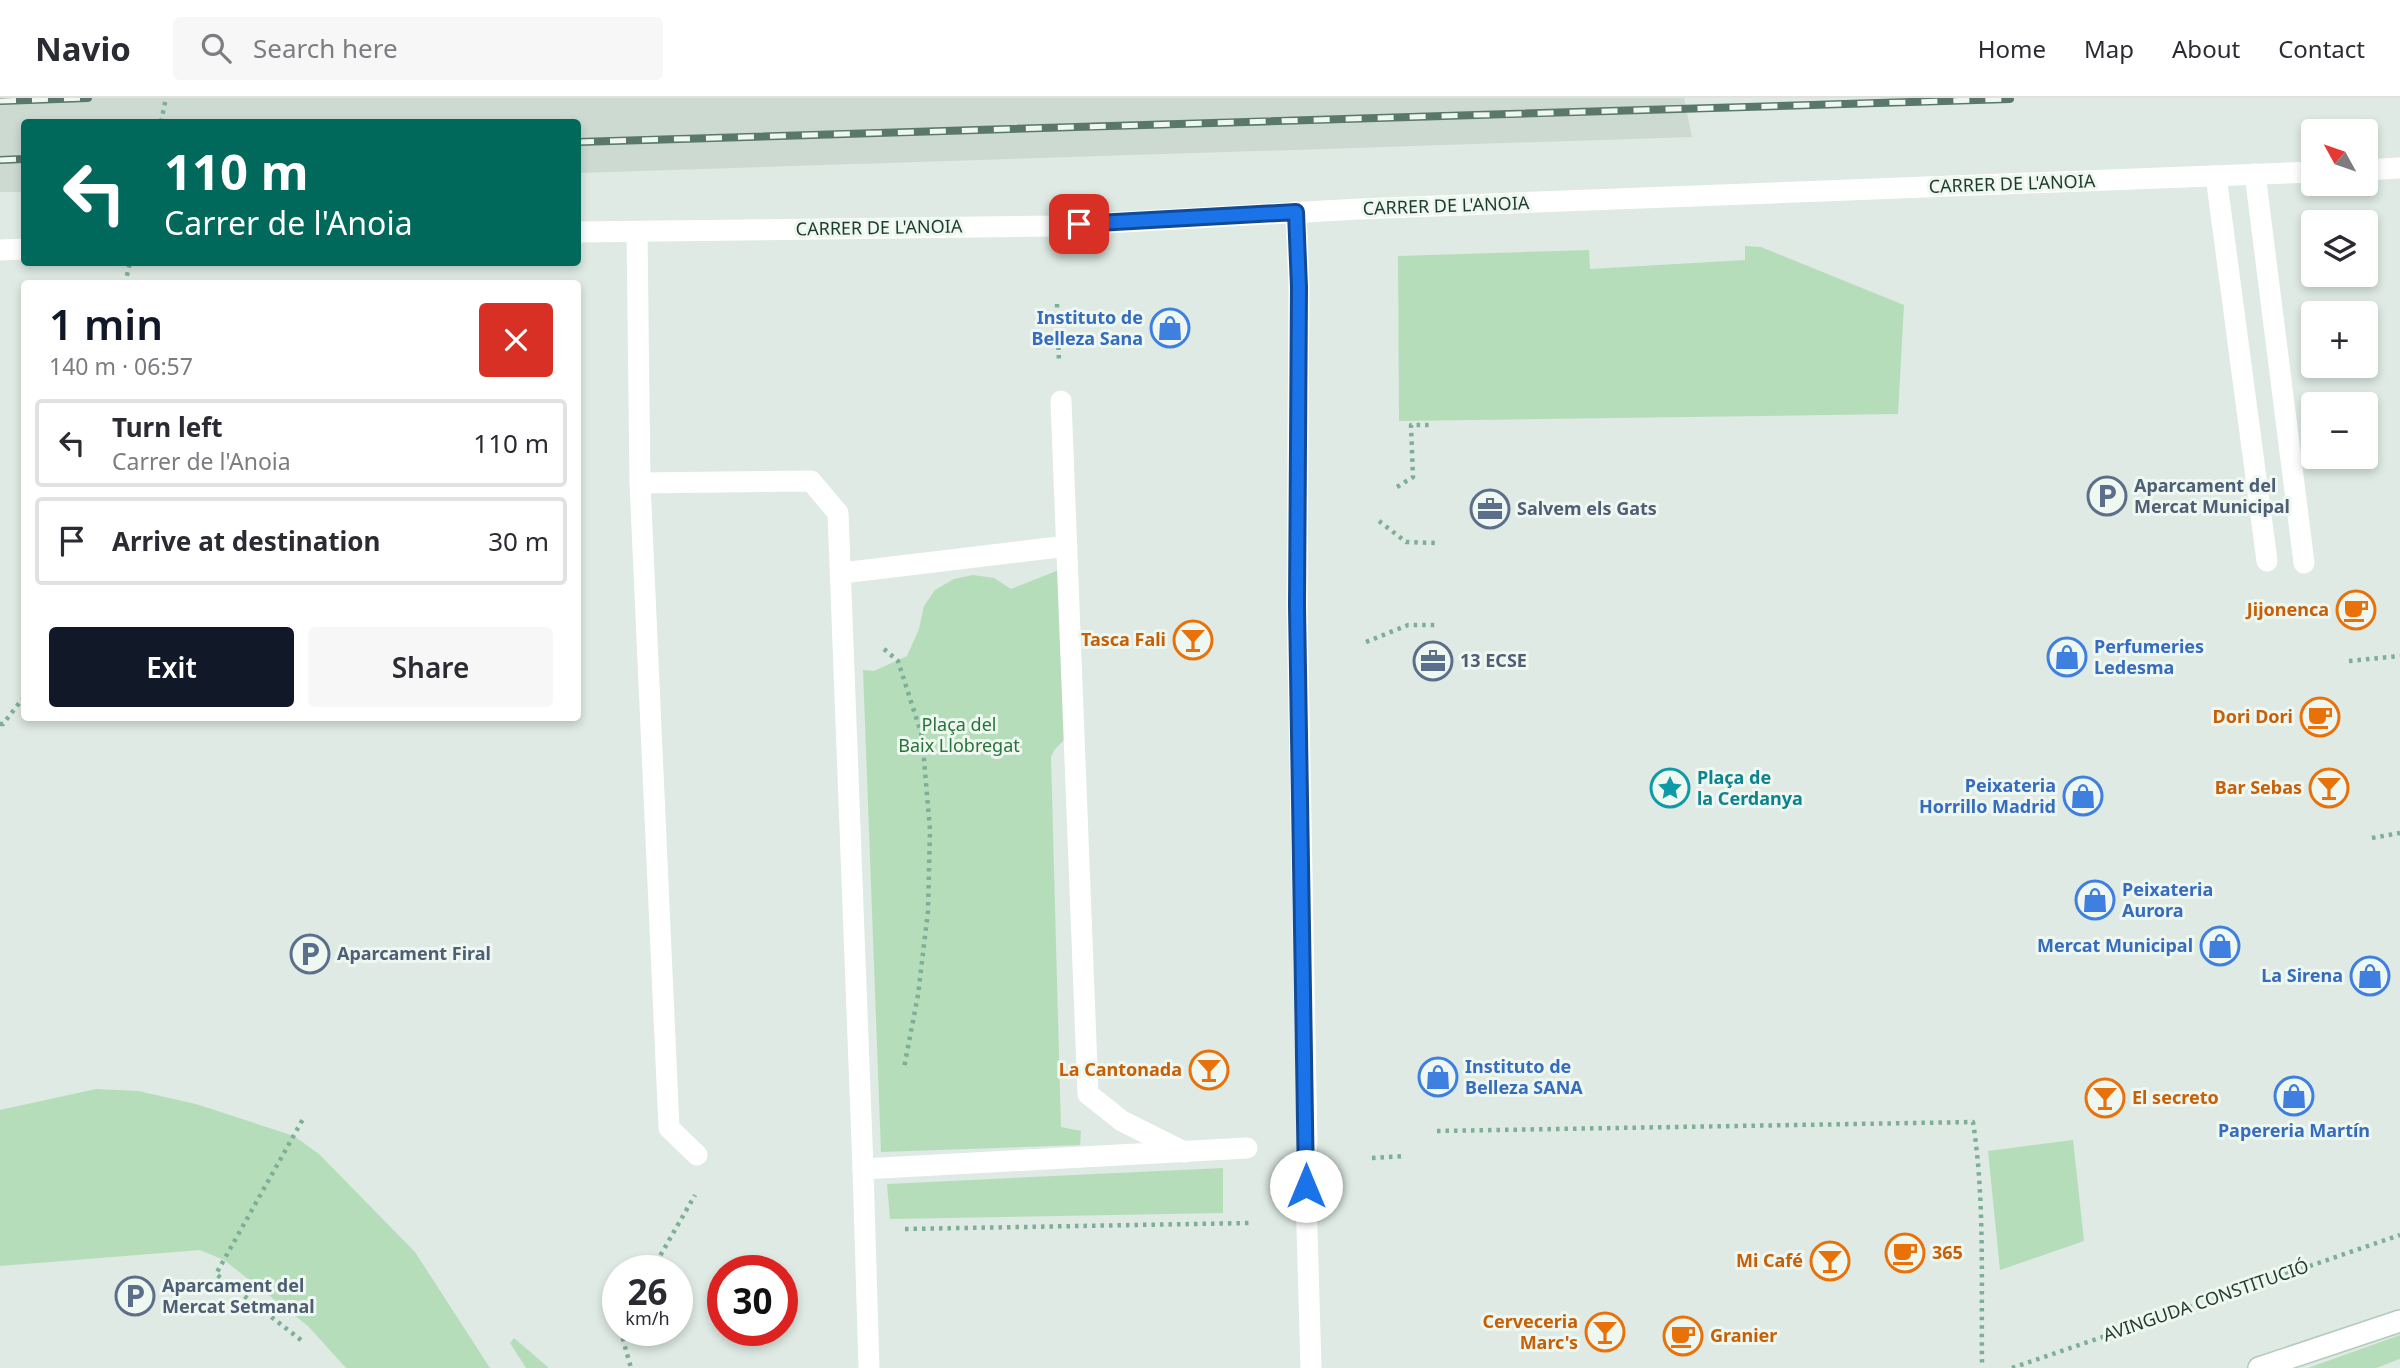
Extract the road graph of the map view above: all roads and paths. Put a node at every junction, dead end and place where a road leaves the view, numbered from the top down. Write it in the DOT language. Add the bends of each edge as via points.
graph roads {
  1 [pos="166,98"];
  2 [pos="162,119"];
  3 [pos="2400,168"];
  4 [pos="2378,169"];
  5 [pos="2301,172"];
  6 [pos="2255,174"];
  7 [pos="2216,176"];
  8 [pos="1296,212"];
  9 [pos="581,232"];
  10 [pos="637,232"];
  11 [pos="21,249"];
  12 [pos="0,250"];
  13 [pos="1057,304"];
  14 [pos="1058,330"];
  15 [pos="1061,401"];
  16 [pos="1431,425"];
  17 [pos="639,483"];
  18 [pos="1396,487"];
  19 [pos="1379,520"];
  20 [pos="1435,543"];
  21 [pos="1067,546"];
  22 [pos="2267,561"];
  23 [pos="2304,563"];
  24 [pos="842,573"];
  25 [pos="844,625"];
  26 [pos="1435,625"];
  27 [pos="1366,642"];
  28 [pos="2400,656"];
  29 [pos="2349,661"];
  30 [pos="21,701"];
  31 [pos="0,724"];
  32 [pos="2400,833"];
  33 [pos="2372,838"];
  34 [pos="903,1079"];
  35 [pos="303,1119"];
  36 [pos="1437,1131"];
  37 [pos="1247,1148"];
  38 [pos="1184,1152"];
  39 [pos="697,1155"];
  40 [pos="1405,1156"];
  41 [pos="1372,1158"];
  42 [pos="863,1169"];
  43 [pos="697,1191"];
  44 [pos="1251,1223"];
  45 [pos="893,1229"];
  46 [pos="2400,1235"];
  47 [pos="661,1255"];
  48 [pos="2400,1321"];
  49 [pos="301,1340"];
  50 [pos="625,1346"];
  51 [pos="1982,1364"];
  52 [pos="631,1368"];
  53 [pos="869,1368"];
  54 [pos="1311,1368"];
  55 [pos="2012,1368"];
  56 [pos="2259,1368"];
  1 -- 2 [label="path"];
  3 -- 4 [label="street"];
  5 -- 6 [label="street, CARRER DE L'ANOIA"];
  6 -- 7 [label="street, CARRER DE L'ANOIA"];
  6 -- 23 [label="street"];
  7 -- 8 [label="street, CARRER DE L'ANOIA"];
  7 -- 22 [label="street"];
  8 -- 10 [label="street, CARRER DE L'ANOIA" via="1052,226"];
  8 -- 54 [label="street" via="1297,606"];
  9 -- 10 [label="street, CARRER DE L'ANOIA"];
  10 -- 17 [label="street"];
  11 -- 12 [label="street"];
  13 -- 14 [label="path"];
  15 -- 21 [label="street"];
  16 -- 18 [label="path" via="1411,425 1412,477"];
  17 -- 24 [label="street" via="811,481 838,513"];
  17 -- 39 [label="street" via="669,1128"];
  19 -- 20 [label="path" via="1406,542"];
  21 -- 24 [label="street"];
  21 -- 38 [label="street" via="1088,1094 1122,1121"];
  24 -- 25 [label="street"];
  25 -- 34 [label="path" via="898,661 922,736 930,830 928,911"];
  25 -- 42 [label="street"];
  26 -- 27 [label="path" via="1408,625"];
  28 -- 29 [label="path"];
  30 -- 31 [label="path"];
  32 -- 33 [label="path"];
  35 -- 49 [label="path" via="216,1273"];
  36 -- 51 [label="path" via="1973,1122"];
  37 -- 38 [label="street"];
  38 -- 42 [label="street"];
  40 -- 41 [label="path"];
  42 -- 53 [label="street"];
  43 -- 47 [label="path"];
  44 -- 45 [label="path"];
  46 -- 55 [label="path, AVINGUDA CONSTITUCIÓ"];
  48 -- 56 [label="street"];
  50 -- 52 [label="path"];
}
